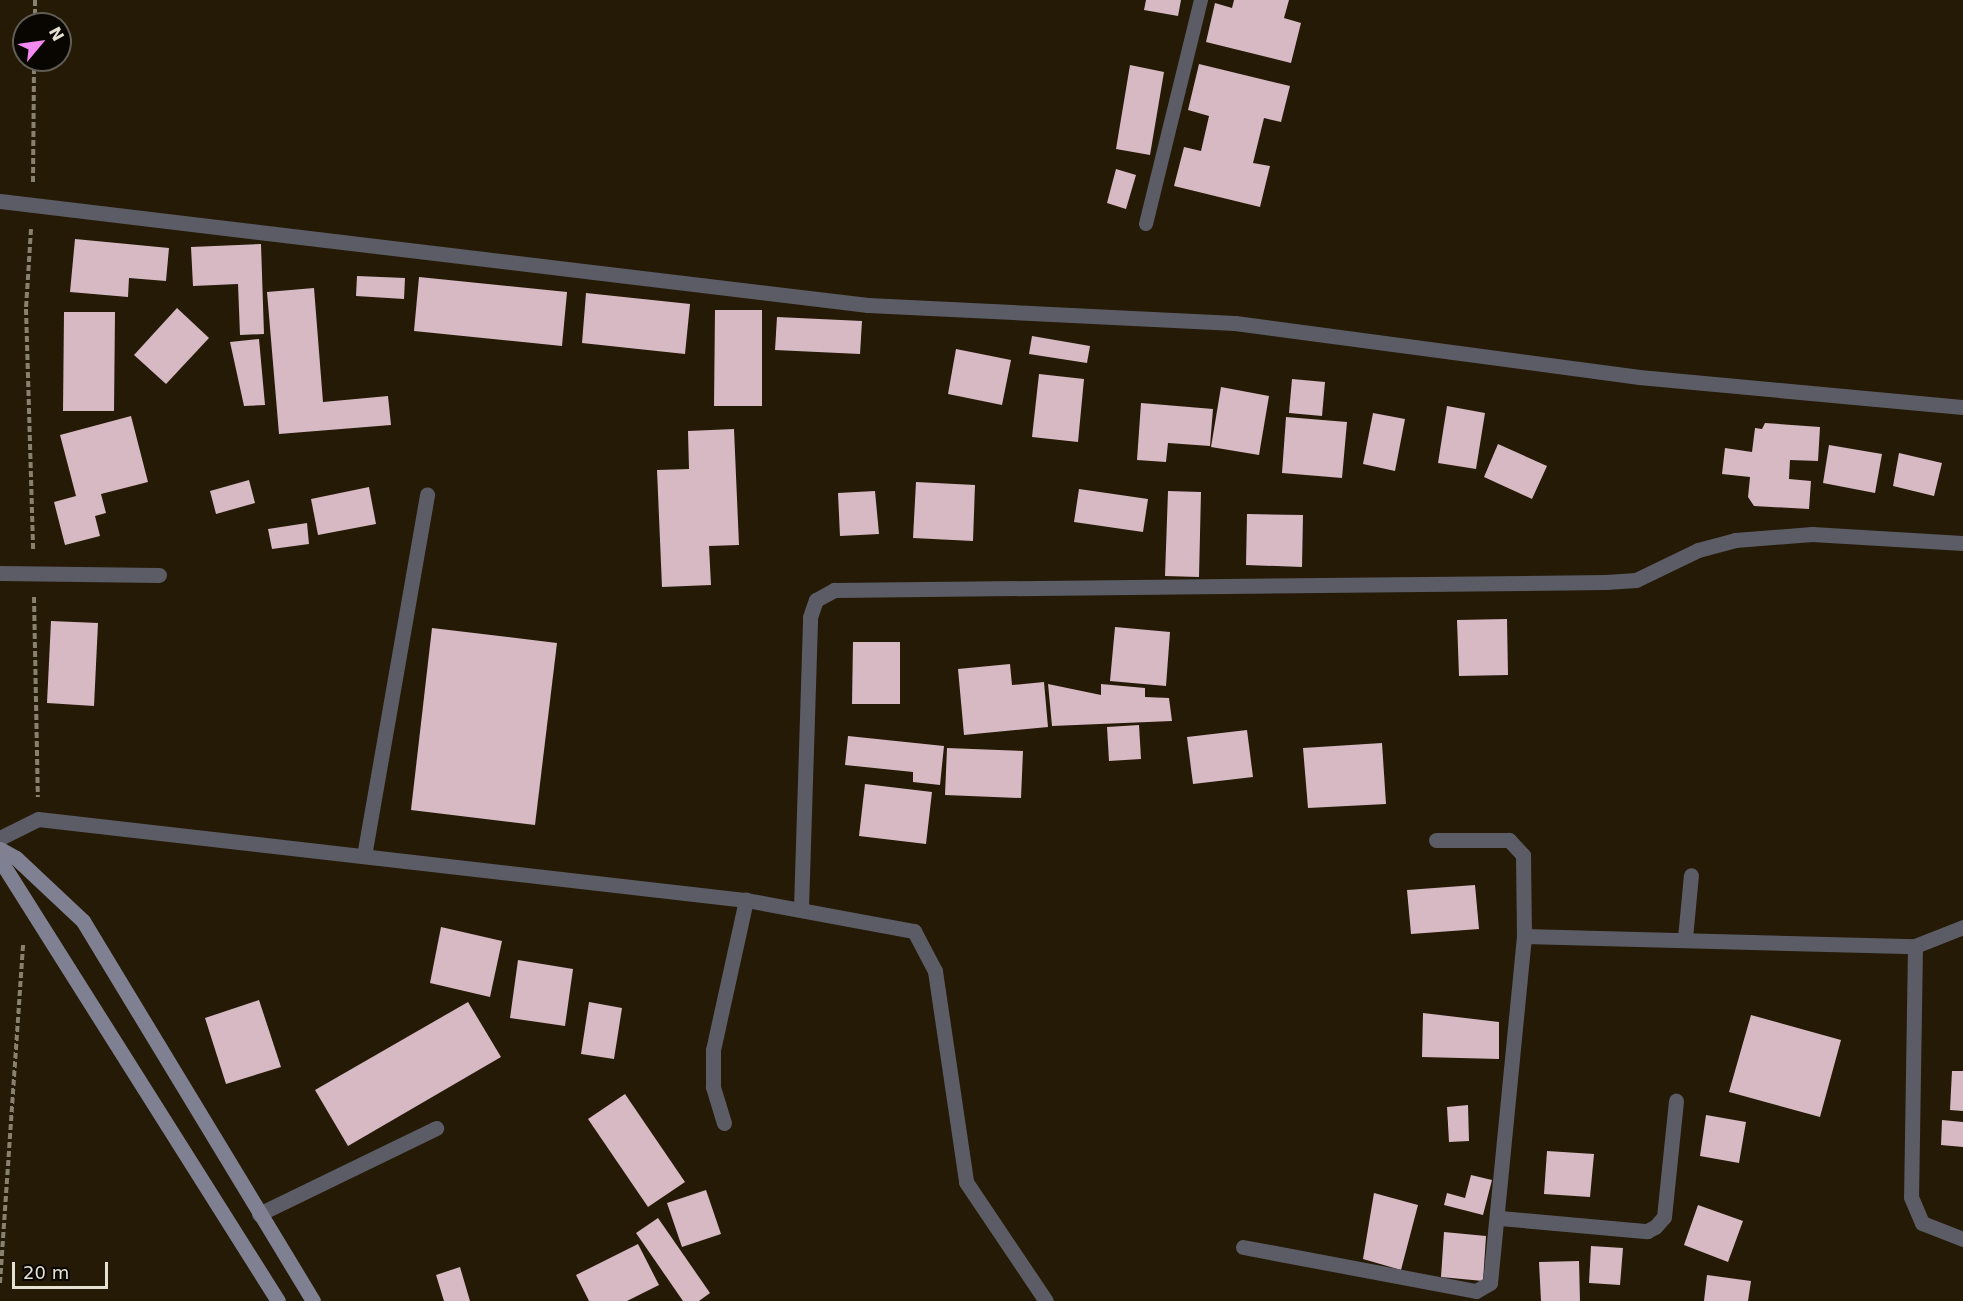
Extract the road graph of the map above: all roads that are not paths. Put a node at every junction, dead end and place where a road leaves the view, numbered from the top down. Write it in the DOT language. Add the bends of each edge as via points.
graph roads {
  1 [pos="1201,0"];
  2 [pos="0,201"];
  3 [pos="1146,224"];
  4 [pos="1963,406"];
  5 [pos="427,494"];
  6 [pos="1963,543"];
  7 [pos="0,573"];
  8 [pos="159,575"];
  9 [pos="0,838"];
  10 [pos="1437,840"];
  11 [pos="0,849"];
  12 [pos="364,856"];
  13 [pos="0,860"];
  14 [pos="1690,875"];
  15 [pos="746,900"];
  16 [pos="801,908"];
  17 [pos="1963,927"];
  18 [pos="1524,936"];
  19 [pos="1685,938"];
  20 [pos="1915,946"];
  21 [pos="1676,1101"];
  22 [pos="724,1123"];
  23 [pos="436,1128"];
  24 [pos="259,1214"];
  25 [pos="1500,1218"];
  26 [pos="1963,1239"];
  27 [pos="1243,1247"];
  28 [pos="278,1301"];
  29 [pos="313,1301"];
  30 [pos="1046,1301"];
  1 -- 3 [label="lane"];
  2 -- 4 [label="street" via="412,246 868,305 1235,323 1639,377"];
  5 -- 12 [label="street"];
  6 -- 16 [label="street" via="1812,534 1735,540 1698,550 1636,580 1606,582 834,590 816,600 810,617"];
  7 -- 8 [label="street"];
  9 -- 12 [label="street" via="38,819"];
  10 -- 18 [label="street" via="1518,844 1523,855"];
  11 -- 24 [label="main road" via="83,921"];
  12 -- 15 [label="street"];
  13 -- 28 [label="main road"];
  14 -- 19 [label="street"];
  15 -- 16 [label="street"];
  15 -- 22 [label="street" via="712,1050 713,1087"];
  16 -- 30 [label="street" via="914,931 930,952 966,1182"];
  17 -- 20 [label="street"];
  18 -- 19 [label="street"];
  18 -- 25 [label="street"];
  19 -- 20 [label="street"];
  20 -- 26 [label="street" via="1911,1197 1922,1223"];
  21 -- 25 [label="street" via="1664,1217 1655,1227"];
  23 -- 24 [label="street"];
  24 -- 29 [label="main road"];
  25 -- 27 [label="street" via="1490,1283 1476,1291"];
}
